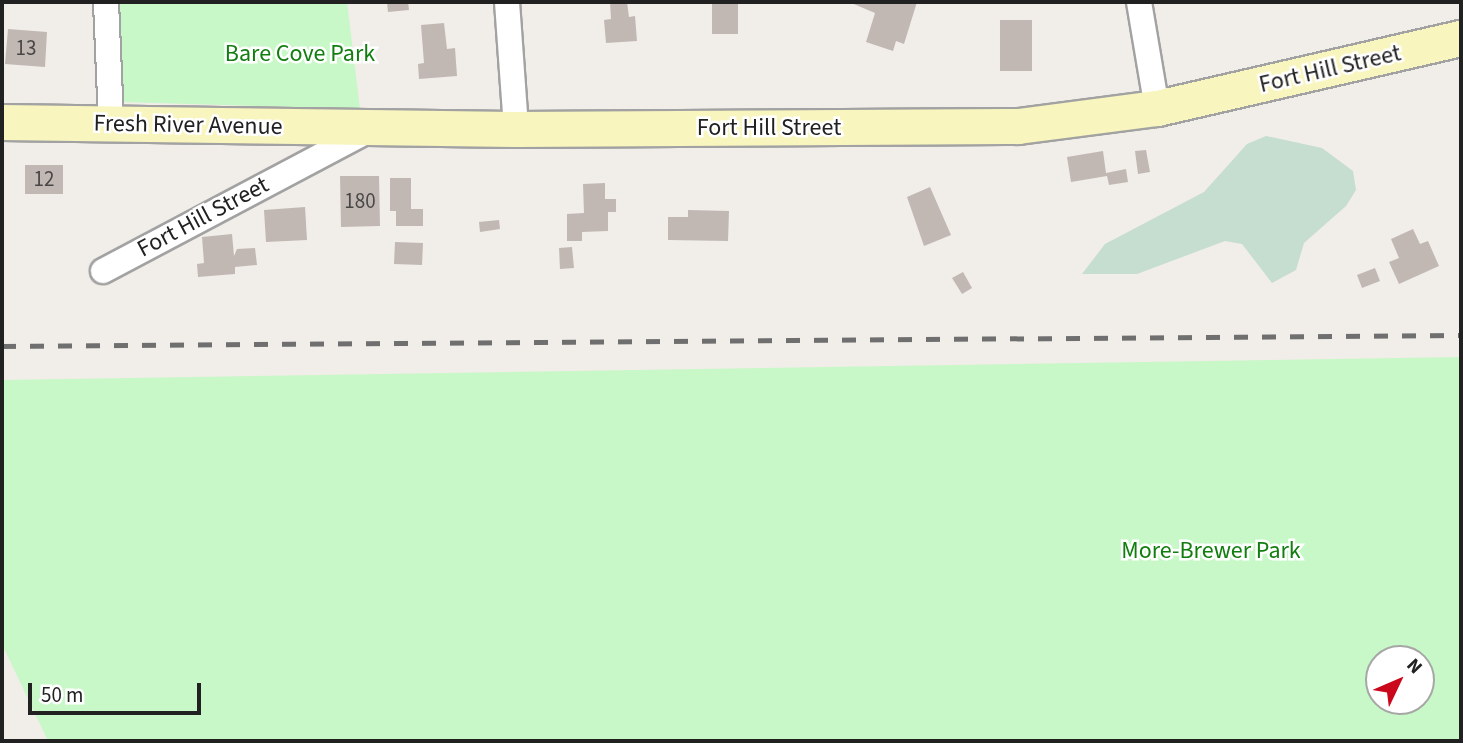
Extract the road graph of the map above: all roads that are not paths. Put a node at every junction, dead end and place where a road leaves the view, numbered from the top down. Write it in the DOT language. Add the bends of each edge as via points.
graph roads {
  1 [pos="106,2"];
  2 [pos="507,2"];
  3 [pos="1139,2"];
  4 [pos="1461,38"];
  5 [pos="1157,108"];
  6 [pos="2,122"];
  7 [pos="111,123"];
  8 [pos="374,127"];
  9 [pos="516,129"];
  10 [pos="103,271"];
  1 -- 7 [label="street"];
  2 -- 9 [label="street"];
  3 -- 5 [label="street"];
  4 -- 5 [label="main road, Fort Hill Street"];
  5 -- 9 [label="main road, Fort Hill Street" via="1018,126"];
  6 -- 7 [label="main road, Fresh River Avenue"];
  7 -- 8 [label="main road, Fresh River Avenue"];
  8 -- 9 [label="main road, Fort Hill Street"];
  8 -- 10 [label="street, Fort Hill Street"];
}
